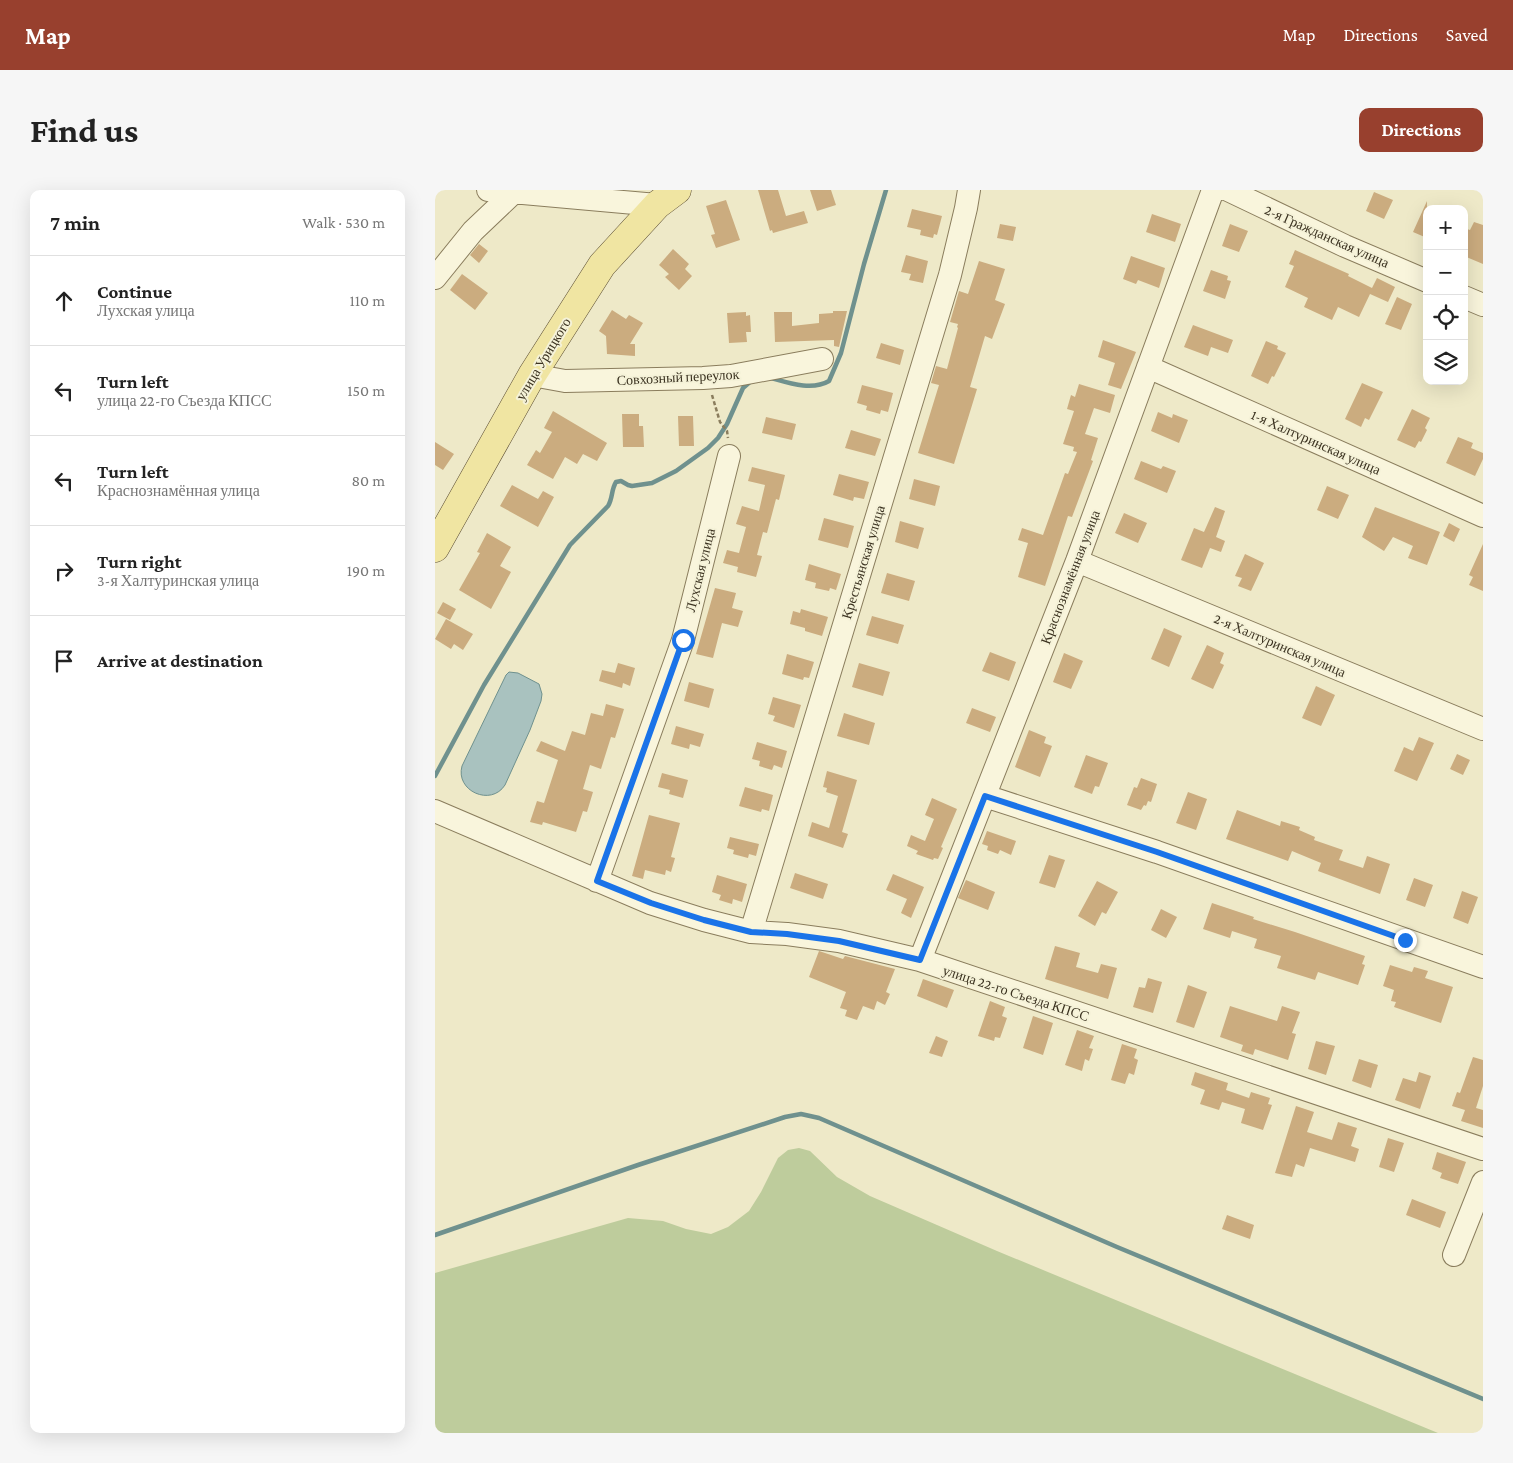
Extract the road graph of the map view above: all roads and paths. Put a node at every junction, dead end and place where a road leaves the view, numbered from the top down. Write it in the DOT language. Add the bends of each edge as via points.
graph roads {
  1 [pos="488,190"];
  2 [pos="969,190"];
  3 [pos="1213,190"];
  4 [pos="1228,190"];
  5 [pos="513,193"];
  6 [pos="667,197"];
  7 [pos="435,278"];
  8 [pos="1423,279"];
  9 [pos="1468,299"];
  10 [pos="1483,305"];
  11 [pos="822,359"];
  12 [pos="1148,367"];
  13 [pos="532,374"];
  14 [pos="703,378"];
  15 [pos="727,431"];
  16 [pos="729,456"];
  17 [pos="1483,516"];
  18 [pos="435,548"];
  19 [pos="1077,561"];
  20 [pos="1483,730"];
  21 [pos="985,796"];
  22 [pos="435,811"];
  23 [pos="597,881"];
  24 [pos="751,932"];
  25 [pos="920,960"];
  26 [pos="1483,968"];
  27 [pos="1483,1149"];
  28 [pos="1483,1182"];
  29 [pos="1454,1255"];
  1 -- 5 [label="street"];
  2 -- 24 [label="street, Крестьянская улица" via="950,275"];
  3 -- 12 [label="street, Краснознамённая улица"];
  4 -- 8 [label="street, 2-я Гражданская улица"];
  5 -- 6 [label="street"];
  5 -- 7 [label="street" via="473,231"];
  6 -- 13 [label="main road, улица Урицкого" via="602,265"];
  9 -- 10 [label="street"];
  11 -- 14 [label="street, Совхозный переулок"];
  12 -- 17 [label="street, 1-я Халтуринская улица"];
  12 -- 19 [label="street, Краснознамённая улица"];
  13 -- 14 [label="street, Совхозный переулок" via="565,381"];
  13 -- 18 [label="main road, улица Урицкого"];
  14 -- 15 [label="path"];
  16 -- 23 [label="street, Лухская улица" via="683,640"];
  19 -- 20 [label="street, 2-я Халтуринская улица"];
  19 -- 21 [label="street, Краснознамённая улица"];
  21 -- 25 [label="street, Краснознамённая улица"];
  21 -- 26 [label="street" via="1157,852"];
  22 -- 23 [label="street, улица 22-го Съезда КПСС"];
  23 -- 24 [label="street, улица 22-го Съезда КПСС" via="651,903"];
  24 -- 25 [label="street, улица 22-го Съезда КПСС" via="839,941"];
  25 -- 27 [label="street, улица 22-го Съезда КПСС"];
  28 -- 29 [label="street"];
}
